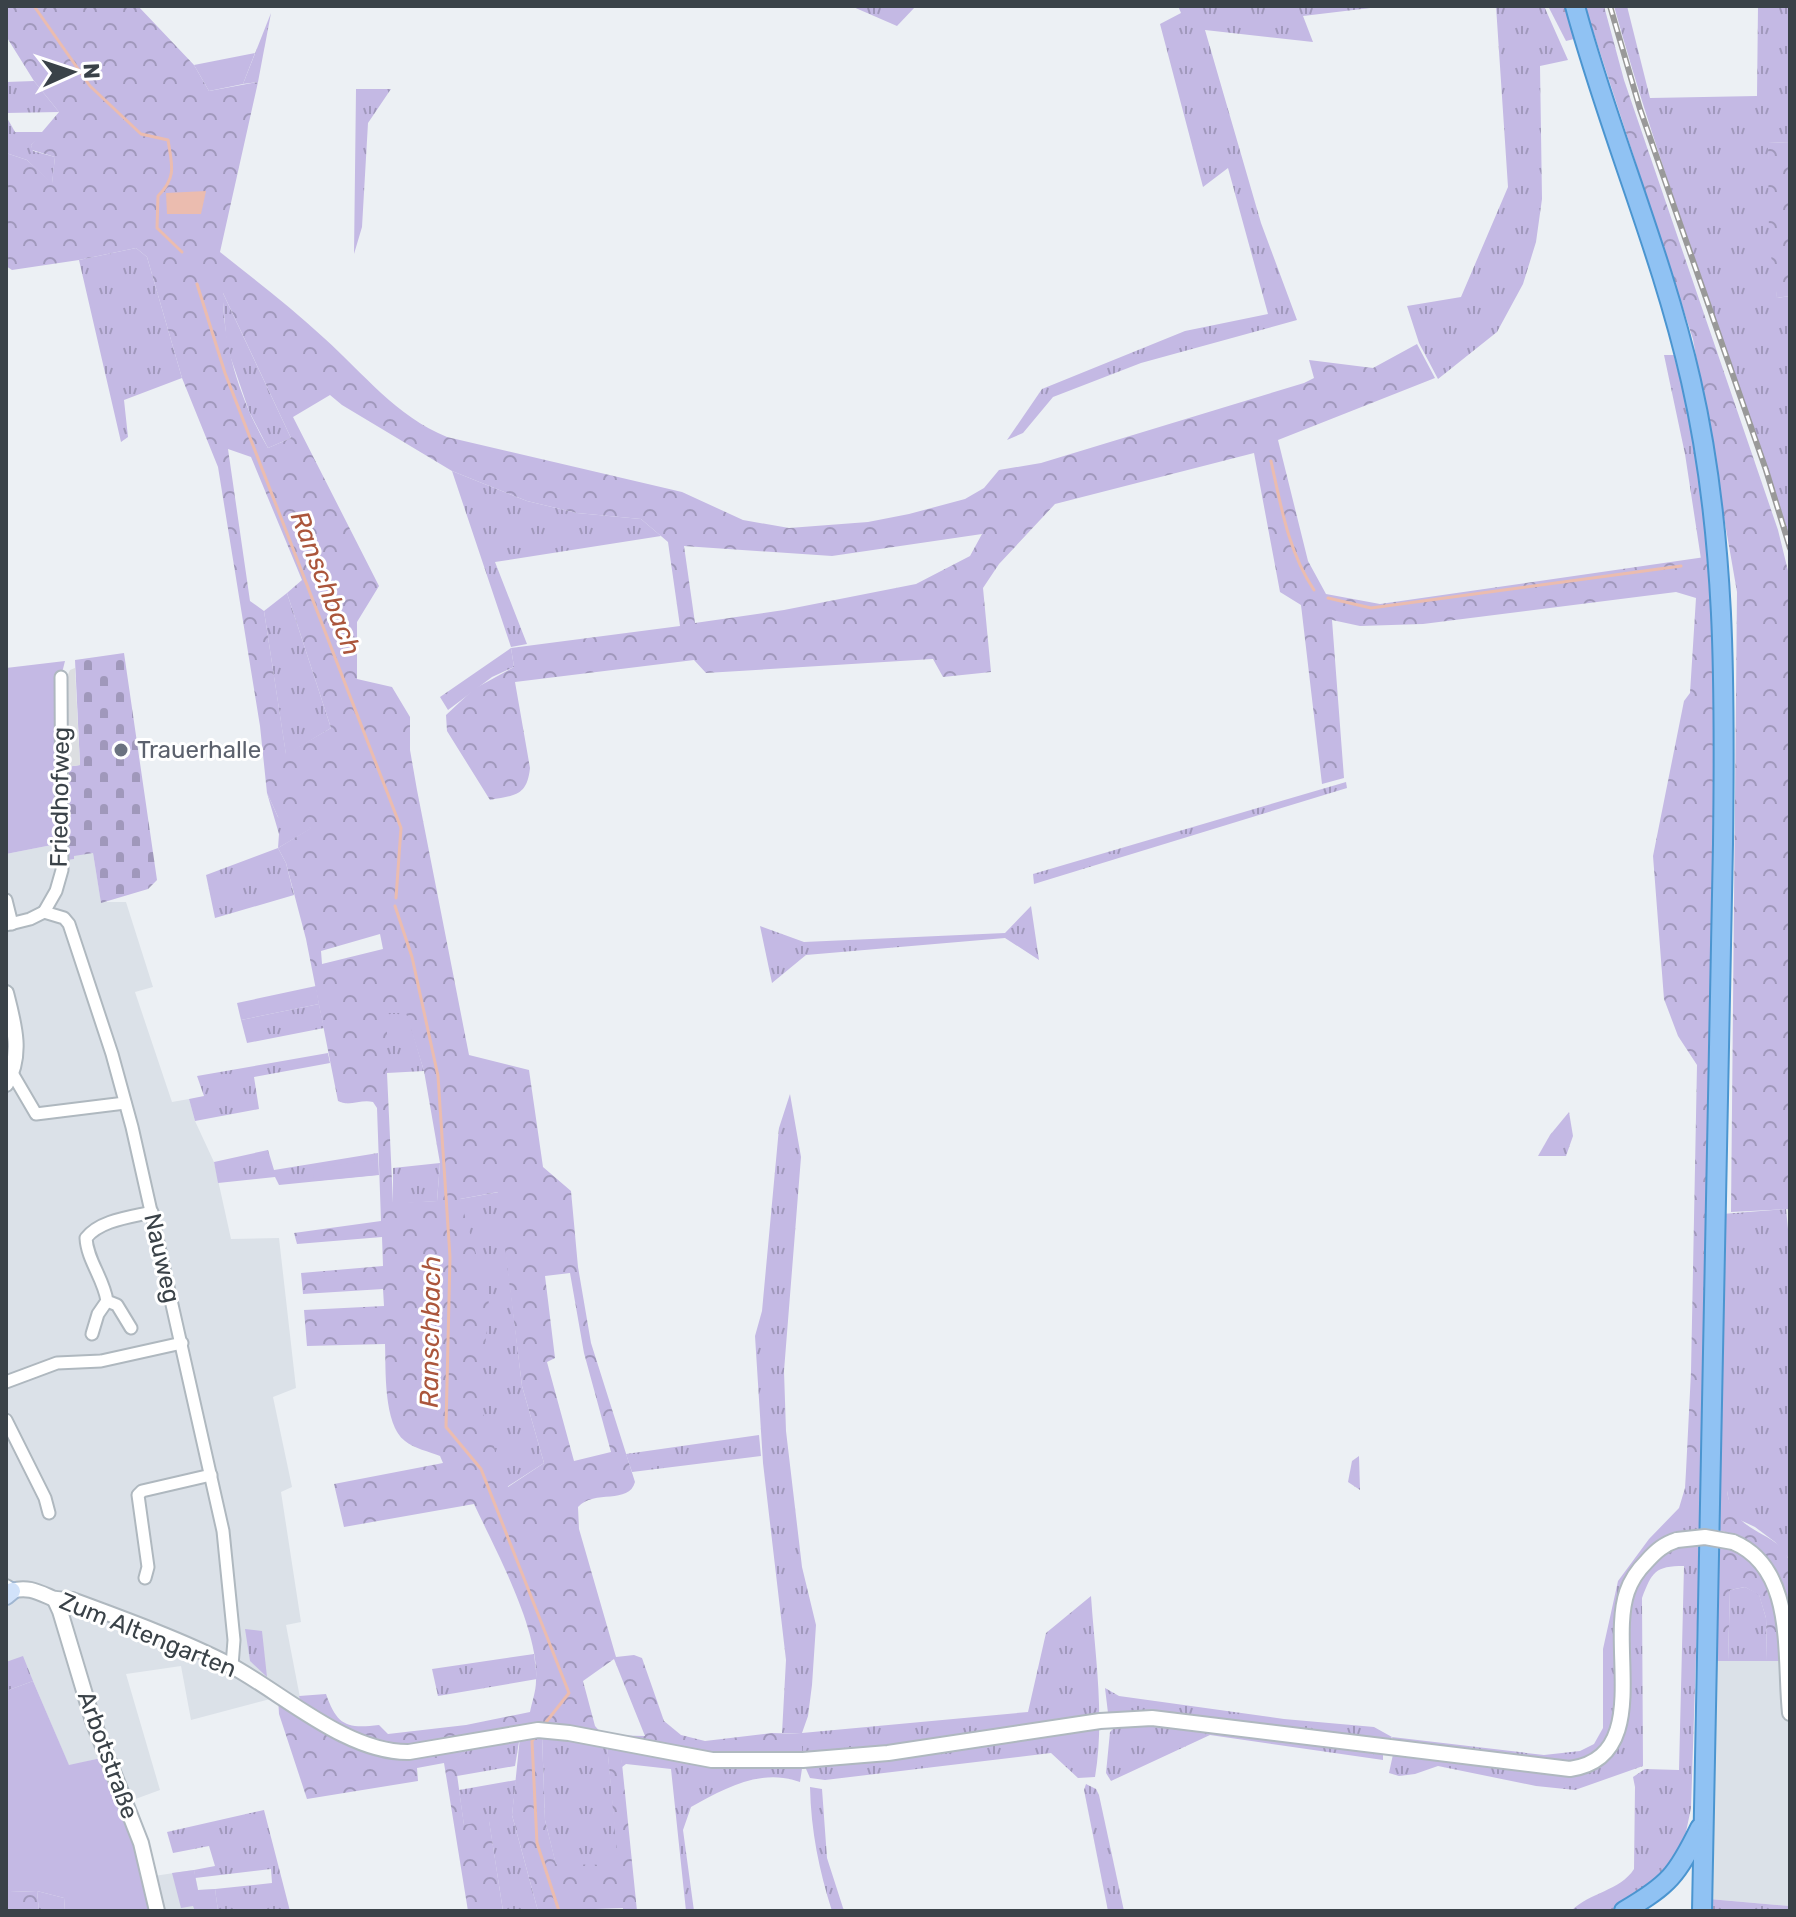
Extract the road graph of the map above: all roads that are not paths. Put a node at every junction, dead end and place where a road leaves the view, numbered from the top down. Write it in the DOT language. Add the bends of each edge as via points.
graph roads {
  1 [pos="1575,6"];
  2 [pos="61,677"];
  3 [pos="6,900"];
  4 [pos="44,912"];
  5 [pos="9,925"];
  6 [pos="7,1001"];
  7 [pos="9,1078"];
  8 [pos="125,1103"];
  9 [pos="152,1212"];
  10 [pos="107,1301"];
  11 [pos="131,1328"];
  12 [pos="92,1334"];
  13 [pos="182,1343"];
  14 [pos="6,1382"];
  15 [pos="6,1420"];
  16 [pos="211,1475"];
  17 [pos="49,1513"];
  18 [pos="145,1578"];
  19 [pos="8,1591"];
  20 [pos="55,1600"];
  21 [pos="232,1666"];
  22 [pos="1790,1713"];
  23 [pos="1703,1822"];
  24 [pos="157,1911"];
  25 [pos="1624,1911"];
  26 [pos="1702,1911"];
  1 -- 23 [label="highway" via="1680,337 1705,452 1723,603"];
  2 -- 4 [label="street, Friedhofweg" via="62,870"];
  3 -- 5 [label="street"];
  4 -- 5 [label="street"];
  4 -- 8 [label="street, Nauweg" via="69,924"];
  6 -- 7 [label="street" via="16,1044"];
  7 -- 8 [label="street" via="36,1114"];
  8 -- 9 [label="street, Nauweg"];
  9 -- 10 [label="street" via="104,1225 86,1238"];
  9 -- 13 [label="street, Nauweg"];
  10 -- 11 [label="street" via="117,1305"];
  10 -- 12 [label="street"];
  13 -- 14 [label="street" via="101,1361 57,1363"];
  13 -- 16 [label="street, Nauweg"];
  15 -- 17 [label="street"];
  16 -- 18 [label="street" via="138,1495"];
  16 -- 21 [label="street, Nauweg" via="227,1558"];
  19 -- 20 [label="street, Zum Altengarten" via="32,1590"];
  20 -- 21 [label="street, Zum Altengarten" via="79,1603"];
  20 -- 24 [label="street, Arbotstraße" via="93,1721 141,1843"];
  21 -- 22 [label="street, Zum Altengarten, bridge" via="353,1740 394,1752 541,1730 677,1755 745,1761 826,1759 1152,1718 1580,1768 1602,1756 1618,1732 1626,1592 1643,1564 1664,1545 1705,1537 1749,1550 1774,1578 1785,1620"];
  23 -- 25 [label="highway" via="1669,1882"];
  23 -- 26 [label="highway"];
}
